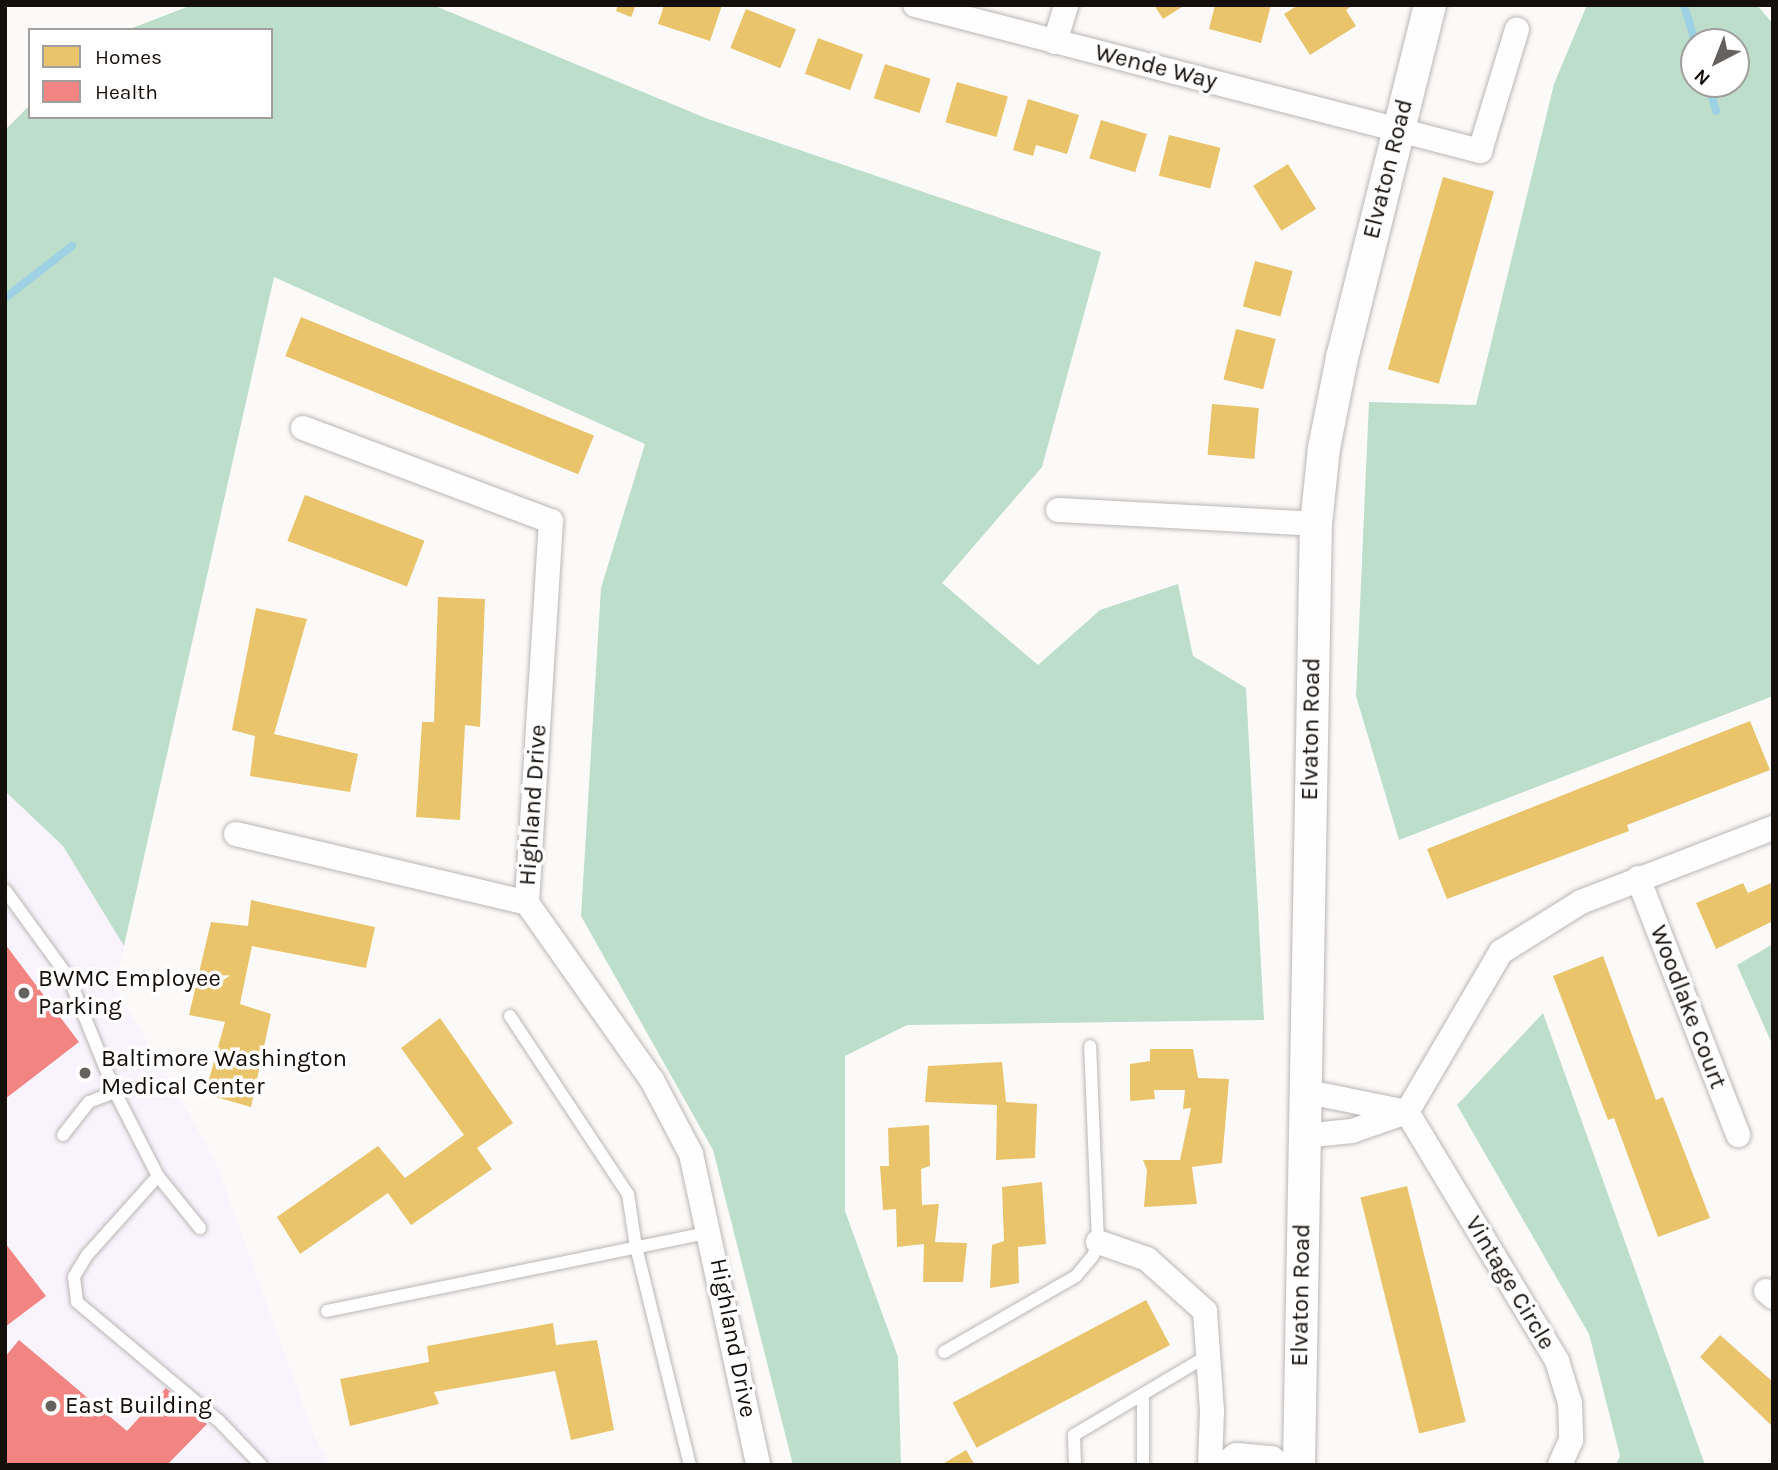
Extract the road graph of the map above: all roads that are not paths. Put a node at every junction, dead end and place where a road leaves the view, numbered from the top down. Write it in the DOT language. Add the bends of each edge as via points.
graph roads {
  1 [pos="915,5"];
  2 [pos="1066,5"];
  3 [pos="1430,5"];
  4 [pos="1517,29"];
  5 [pos="1055,41"];
  6 [pos="1398,130"];
  7 [pos="303,428"];
  8 [pos="1058,510"];
  9 [pos="1316,524"];
  10 [pos="1773,828"];
  11 [pos="236,834"];
  12 [pos="1638,878"];
  13 [pos="5,890"];
  14 [pos="527,903"];
  15 [pos="510,1016"];
  16 [pos="1090,1046"];
  17 [pos="1303,1091"];
  18 [pos="115,1092"];
  19 [pos="1407,1112"];
  20 [pos="63,1135"];
  21 [pos="1738,1135"];
  22 [pos="1303,1136"];
  23 [pos="159,1176"];
  24 [pos="200,1228"];
  25 [pos="711,1232"];
  26 [pos="1098,1242"];
  27 [pos="636,1247"];
  28 [pos="327,1311"];
  29 [pos="944,1352"];
  30 [pos="1209,1355"];
  31 [pos="1143,1394"];
  32 [pos="261,1465"];
  33 [pos="690,1465"];
  34 [pos="758,1465"];
  35 [pos="1075,1465"];
  36 [pos="1143,1465"];
  37 [pos="1209,1465"];
  38 [pos="1223,1465"];
  39 [pos="1280,1465"];
  40 [pos="1299,1465"];
  41 [pos="1560,1465"];
  1 -- 5 [label="street, Wende Way"];
  2 -- 5 [label="street"];
  3 -- 6 [label="street, Elvaton Road"];
  4 -- 6 [label="street, Wende Way" via="1480,150"];
  5 -- 6 [label="street, Wende Way"];
  6 -- 9 [label="street, Elvaton Road" via="1342,358 1324,448"];
  7 -- 14 [label="street, Highland Drive" via="551,521"];
  8 -- 9 [label="street"];
  9 -- 17 [label="street, Elvaton Road"];
  10 -- 12 [label="street"];
  11 -- 14 [label="street"];
  12 -- 19 [label="street" via="1552,917 1501,952"];
  12 -- 21 [label="street, Woodlake Court"];
  13 -- 18 [label="lane" via="69,978"];
  14 -- 25 [label="street, Highland Drive" via="652,1080 691,1154"];
  15 -- 27 [label="lane" via="628,1194"];
  16 -- 26 [label="lane"];
  17 -- 19 [label="street"];
  17 -- 22 [label="street, Elvaton Road"];
  18 -- 20 [label="lane" via="89,1102"];
  18 -- 23 [label="lane"];
  19 -- 22 [label="street" via="1352,1131"];
  19 -- 41 [label="street, Vintage Circle" via="1557,1361 1570,1403 1571,1440"];
  22 -- 40 [label="street, Elvaton Road"];
  23 -- 24 [label="lane"];
  23 -- 32 [label="lane" via="87,1255 74,1277 77,1302 219,1421"];
  25 -- 27 [label="lane"];
  25 -- 34 [label="street, Highland Drive"];
  26 -- 29 [label="lane" via="1076,1276"];
  26 -- 30 [label="street" via="1147,1259 1177,1281 1205,1311"];
  27 -- 28 [label="lane"];
  27 -- 33 [label="lane"];
  30 -- 31 [label="lane"];
  30 -- 37 [label="street"];
  31 -- 35 [label="lane" via="1074,1434"];
  31 -- 36 [label="lane"];
  38 -- 39 [label="street" via="1236,1455 1272,1458"];
}
